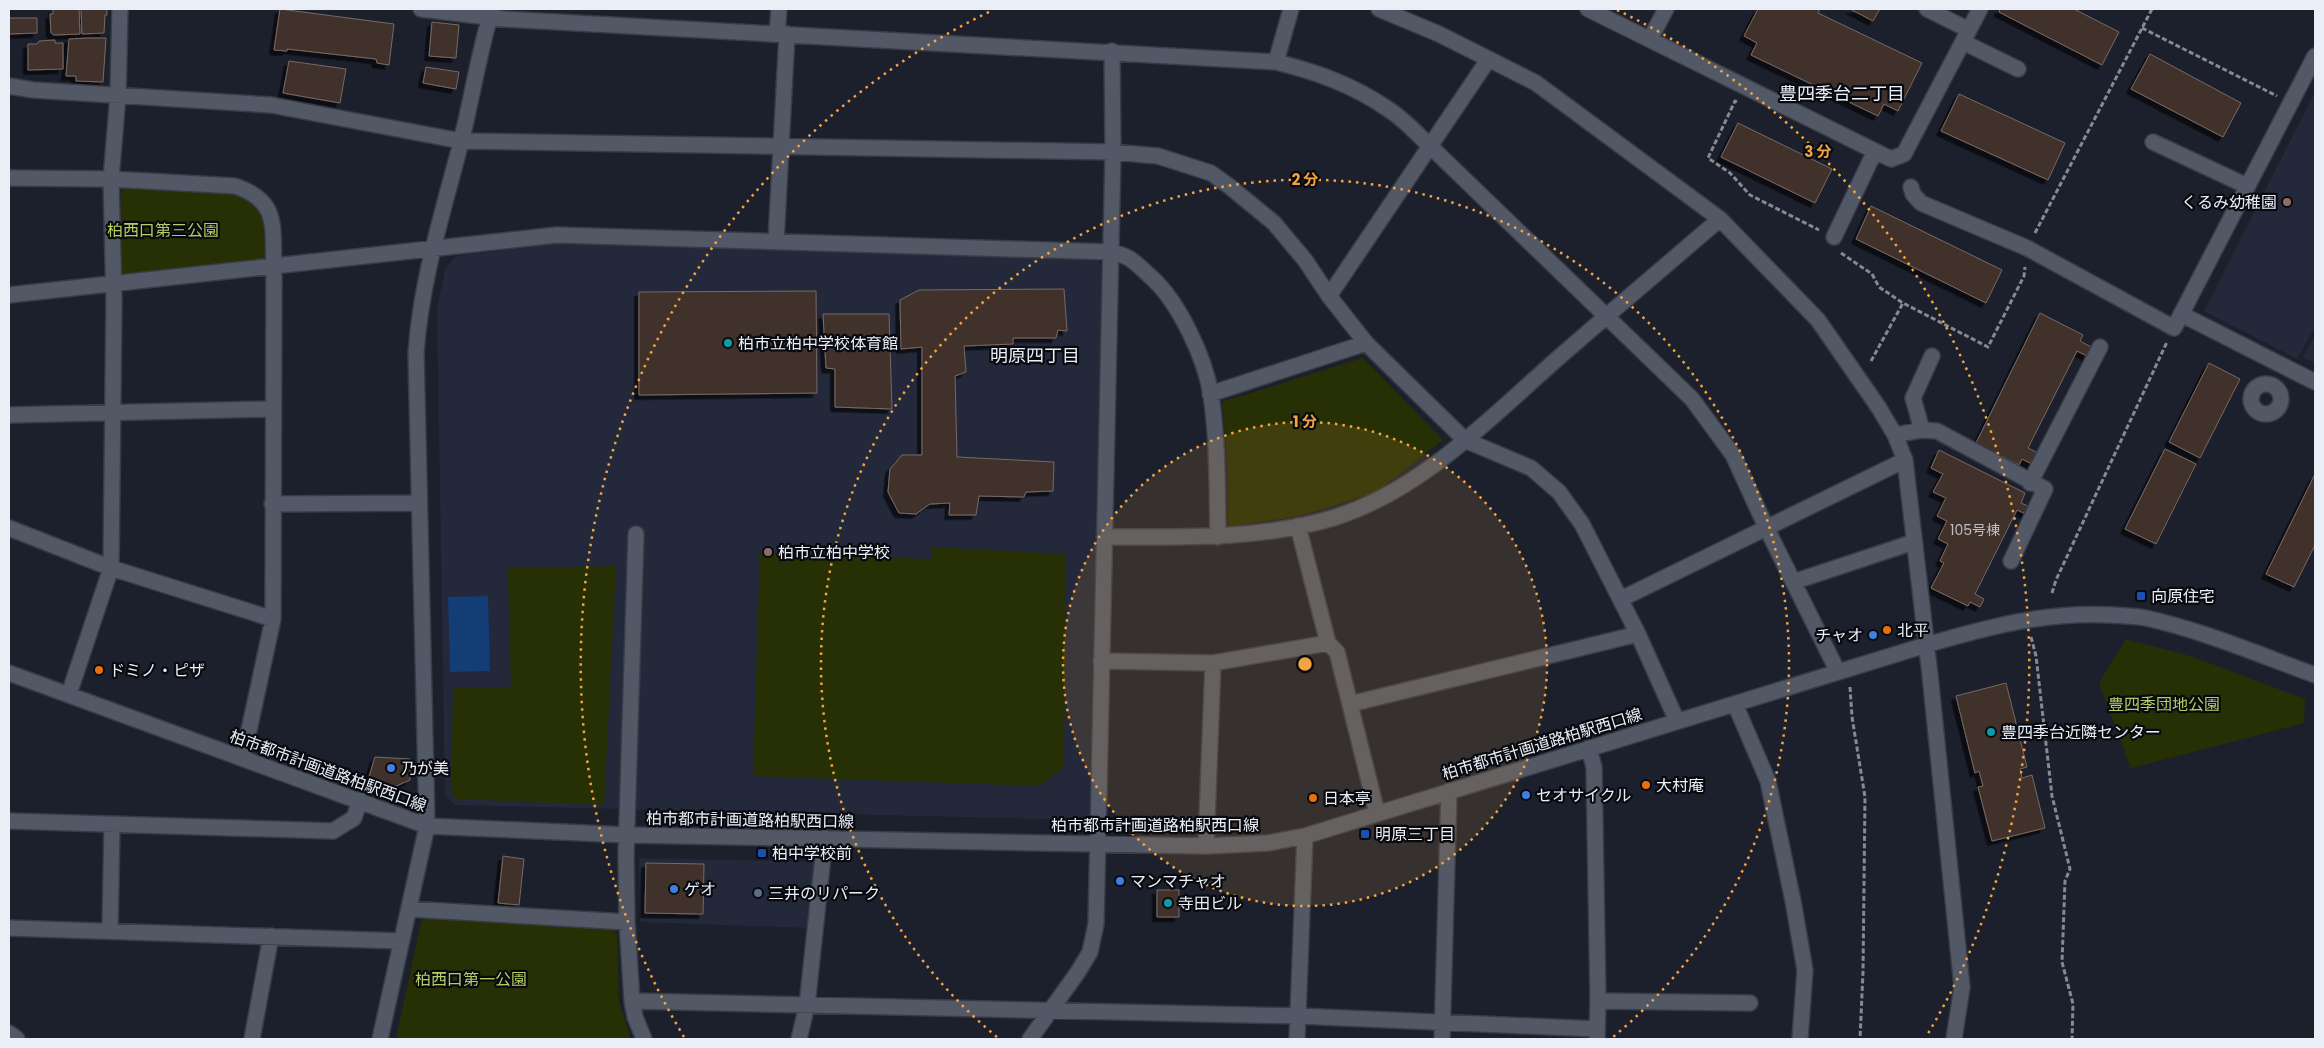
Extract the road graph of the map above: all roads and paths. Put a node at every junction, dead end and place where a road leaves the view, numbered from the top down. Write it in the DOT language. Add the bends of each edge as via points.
graph roads {
  1 [pos="120,9"];
  2 [pos="421,9"];
  3 [pos="779,9"];
  4 [pos="1291,9"];
  5 [pos="1379,9"];
  6 [pos="1588,9"];
  7 [pos="1666,9"];
  8 [pos="1927,9"];
  9 [pos="1980,9"];
  10 [pos="2152,9"];
  11 [pos="491,13"];
  12 [pos="2142,28"];
  13 [pos="782,34"];
  14 [pos="1966,36"];
  15 [pos="1650,40"];
  16 [pos="1112,52"];
  17 [pos="2315,56"];
  18 [pos="1488,60"];
  19 [pos="1276,62"];
  20 [pos="2018,69"];
  21 [pos="9,86"];
  22 [pos="118,95"];
  23 [pos="2291,103"];
  24 [pos="461,141"];
  25 [pos="2153,142"];
  26 [pos="782,146"];
  27 [pos="1431,147"];
  28 [pos="1875,151"];
  29 [pos="1112,152"];
  30 [pos="9,178"];
  31 [pos="111,179"];
  32 [pos="2247,186"];
  33 [pos="1911,187"];
  34 [pos="1720,219"];
  35 [pos="1834,238"];
  36 [pos="776,241"];
  37 [pos="433,248"];
  38 [pos="2027,248"];
  39 [pos="1110,252"];
  40 [pos="274,267"];
  41 [pos="114,284"];
  42 [pos="9,295"];
  43 [pos="1329,296"];
  44 [pos="1903,303"];
  45 [pos="2181,314"];
  46 [pos="1606,316"];
  47 [pos="2174,328"];
  48 [pos="1366,343"];
  49 [pos="2100,347"];
  50 [pos="1932,356"];
  51 [pos="1871,362"];
  52 [pos="2283,365"];
  53 [pos="2315,382"];
  54 [pos="2273,386"];
  55 [pos="1210,394"];
  56 [pos="272,409"];
  57 [pos="113,412"];
  58 [pos="9,415"];
  59 [pos="1922,430"];
  60 [pos="1895,435"];
  61 [pos="1465,440"];
  62 [pos="1905,460"];
  63 [pos="2030,483"];
  64 [pos="419,503"];
  65 [pos="272,504"];
  66 [pos="1298,526"];
  67 [pos="1766,527"];
  68 [pos="9,528"];
  69 [pos="636,534"];
  70 [pos="1104,537"];
  71 [pos="1218,537"];
  72 [pos="1914,542"];
  73 [pos="2011,560"];
  74 [pos="112,568"];
  75 [pos="1793,582"];
  76 [pos="2052,593"];
  77 [pos="1620,600"];
  78 [pos="272,619"];
  79 [pos="1638,634"];
  80 [pos="2031,637"];
  81 [pos="1328,642"];
  82 [pos="1926,645"];
  83 [pos="1101,661"];
  84 [pos="1213,663"];
  85 [pos="1838,672"];
  86 [pos="9,673"];
  87 [pos="2315,675"];
  88 [pos="1850,687"];
  89 [pos="69,694"];
  90 [pos="1350,704"];
  91 [pos="1735,704"];
  92 [pos="1677,721"];
  93 [pos="1589,748"];
  94 [pos="243,758"];
  95 [pos="1449,791"];
  96 [pos="360,800"];
  97 [pos="1377,813"];
  98 [pos="9,821"];
  99 [pos="112,824"];
  100 [pos="427,826"];
  101 [pos="628,835"];
  102 [pos="1305,836"];
  103 [pos="825,838"];
  104 [pos="1099,844"];
  105 [pos="1206,846"];
  106 [pos="409,909"];
  107 [pos="627,922"];
  108 [pos="9,928"];
  109 [pos="110,931"];
  110 [pos="271,936"];
  111 [pos="401,941"];
  112 [pos="632,1001"];
  113 [pos="1598,1001"];
  114 [pos="1750,1003"];
  115 [pos="807,1005"];
  116 [pos="1050,1010"];
  117 [pos="1298,1016"];
  118 [pos="1443,1024"];
  119 [pos="9,1032"];
  120 [pos="1597,1034"];
  121 [pos="17,1039"];
  122 [pos="252,1039"];
  123 [pos="380,1039"];
  124 [pos="644,1039"];
  125 [pos="799,1039"];
  126 [pos="1030,1039"];
  127 [pos="1297,1039"];
  128 [pos="1442,1039"];
  129 [pos="1800,1039"];
  130 [pos="1860,1039"];
  131 [pos="1954,1039"];
  132 [pos="2072,1039"];
  1 -- 22 [label="street"];
  2 -- 11 [label="street"];
  3 -- 13 [label="street"];
  4 -- 19 [label="street"];
  5 -- 18 [label="street" via="1439,34"];
  6 -- 15 [label="street"];
  7 -- 15 [label="street"];
  8 -- 14 [label="street"];
  9 -- 14 [label="street"];
  10 -- 12 [label="path"];
  11 -- 13 [label="street"];
  11 -- 24 [label="street"];
  12 -- 23 [label="path"];
  12 -- 38 [label="path"];
  13 -- 16 [label="street"];
  13 -- 26 [label="street"];
  14 -- 20 [label="street"];
  14 -- 28 [label="street" via="1904,154 1891,159"];
  15 -- 28 [label="street"];
  16 -- 19 [label="street"];
  16 -- 29 [label="street"];
  17 -- 23 [label="street"];
  18 -- 27 [label="street"];
  18 -- 34 [label="street" via="1536,83"];
  19 -- 27 [label="street" via="1348,85 1390,110"];
  21 -- 22 [label="street"];
  22 -- 24 [label="street" via="271,105"];
  22 -- 31 [label="street"];
  23 -- 32 [label="street"];
  24 -- 26 [label="street"];
  24 -- 37 [label="street"];
  25 -- 32 [label="street"];
  26 -- 29 [label="street"];
  26 -- 36 [label="street"];
  27 -- 43 [label="street"];
  27 -- 46 [label="street"];
  28 -- 35 [label="street"];
  29 -- 39 [label="street"];
  29 -- 43 [label="street" via="1158,156 1211,173 1274,223"];
  30 -- 31 [label="street"];
  31 -- 40 [label="street" via="235,186 250,191 263,200 270,215"];
  31 -- 41 [label="street"];
  32 -- 45 [label="street"];
  33 -- 38 [label="street" via="1921,203"];
  34 -- 46 [label="street"];
  34 -- 60 [label="street" via="1818,320 1867,387"];
  36 -- 37 [label="street" via="557,235"];
  36 -- 39 [label="street"];
  37 -- 40 [label="street"];
  37 -- 64 [label="street" via="418,322 416,353"];
  38 -- 47 [label="street"];
  39 -- 55 [label="street" via="1127,255 1161,286 1187,325"];
  39 -- 70 [label="street"];
  40 -- 41 [label="street"];
  40 -- 56 [label="street"];
  41 -- 42 [label="street"];
  41 -- 57 [label="street"];
  43 -- 48 [label="street"];
  44 -- 51 [label="path"];
  45 -- 47 [label="street"];
  45 -- 52 [label="street"];
  46 -- 61 [label="street"];
  46 -- 67 [label="street" via="1692,399 1733,455"];
  47 -- 76 [label="path"];
  48 -- 55 [label="street"];
  48 -- 61 [label="street"];
  49 -- 63 [label="street"];
  50 -- 59 [label="street" via="1913,398"];
  52 -- 53 [label="street"];
  52 -- 54 [label="street"];
  55 -- 71 [label="street"];
  56 -- 57 [label="street"];
  56 -- 65 [label="street"];
  57 -- 58 [label="street"];
  57 -- 74 [label="street"];
  59 -- 60 [label="street"];
  59 -- 63 [label="street" via="1937,431"];
  60 -- 62 [label="street"];
  61 -- 66 [label="street" via="1404,486 1376,502 1333,518"];
  61 -- 77 [label="street" via="1531,468 1559,492 1582,524"];
  62 -- 67 [label="street"];
  62 -- 72 [label="street"];
  63 -- 73 [label="street" via="2045,489"];
  64 -- 65 [label="street"];
  64 -- 100 [label="street"];
  65 -- 78 [label="street"];
  66 -- 71 [label="street"];
  66 -- 81 [label="street"];
  67 -- 75 [label="street"];
  67 -- 77 [label="street"];
  68 -- 74 [label="street"];
  69 -- 101 [label="street"];
  70 -- 71 [label="street"];
  70 -- 83 [label="street"];
  72 -- 75 [label="street"];
  72 -- 82 [label="street"];
  74 -- 78 [label="street"];
  74 -- 89 [label="street"];
  75 -- 85 [label="street"];
  77 -- 79 [label="street"];
  78 -- 94 [label="street"];
  79 -- 90 [label="street"];
  79 -- 92 [label="street"];
  80 -- 132 [label="path" via="2052,796 2070,870 2065,881 2062,962 2073,1004"];
  81 -- 84 [label="street"];
  81 -- 90 [label="street" via="1337,652"];
  82 -- 85 [label="street, 柏市都市計画道路柏駅西口線"];
  82 -- 87 [label="street, 柏市都市計画道路柏駅西口線" via="2027,618 2100,614 2136,617 2191,630"];
  82 -- 131 [label="street" via="1962,987"];
  83 -- 84 [label="street"];
  83 -- 104 [label="street"];
  84 -- 105 [label="street"];
  85 -- 91 [label="street, 柏市都市計画道路柏駅西口線"];
  86 -- 89 [label="street, 柏市都市計画道路柏駅西口線"];
  88 -- 130 [label="path" via="1865,797"];
  89 -- 94 [label="street, 柏市都市計画道路柏駅西口線"];
  90 -- 97 [label="street"];
  91 -- 92 [label="street, 柏市都市計画道路柏駅西口線"];
  91 -- 129 [label="street" via="1768,781 1793,902 1805,970"];
  92 -- 93 [label="street, 柏市都市計画道路柏駅西口線"];
  93 -- 95 [label="street, 柏市都市計画道路柏駅西口線"];
  93 -- 113 [label="street" via="1594,767"];
  94 -- 96 [label="street, 柏市都市計画道路柏駅西口線"];
  95 -- 97 [label="street, 柏市都市計画道路柏駅西口線"];
  95 -- 118 [label="street"];
  96 -- 99 [label="street" via="354,818 333,831"];
  96 -- 100 [label="street, 柏市都市計画道路柏駅西口線"];
  97 -- 102 [label="street, 柏市都市計画道路柏駅西口線"];
  98 -- 99 [label="street"];
  99 -- 109 [label="street"];
  100 -- 101 [label="street, 柏市都市計画道路柏駅西口線"];
  100 -- 106 [label="street"];
  101 -- 103 [label="street, 柏市都市計画道路柏駅西口線"];
  101 -- 107 [label="street"];
  102 -- 105 [label="street, 柏市都市計画道路柏駅西口線" via="1268,843"];
  102 -- 117 [label="street"];
  103 -- 104 [label="street, 柏市都市計画道路柏駅西口線"];
  103 -- 115 [label="street"];
  104 -- 105 [label="street, 柏市都市計画道路柏駅西口線"];
  104 -- 116 [label="street" via="1096,924 1090,952"];
  106 -- 107 [label="street"];
  106 -- 111 [label="street"];
  107 -- 112 [label="street"];
  108 -- 109 [label="street"];
  109 -- 110 [label="street"];
  110 -- 111 [label="street"];
  110 -- 122 [label="street"];
  111 -- 123 [label="street"];
  112 -- 115 [label="street"];
  112 -- 124 [label="street"];
  113 -- 114 [label="street"];
  113 -- 120 [label="street"];
  115 -- 116 [label="street"];
  115 -- 125 [label="street"];
  116 -- 117 [label="street"];
  116 -- 126 [label="street"];
  117 -- 118 [label="street"];
  117 -- 127 [label="street"];
  118 -- 120 [label="street"];
  118 -- 128 [label="street"];
  119 -- 121 [label="street"];
}
